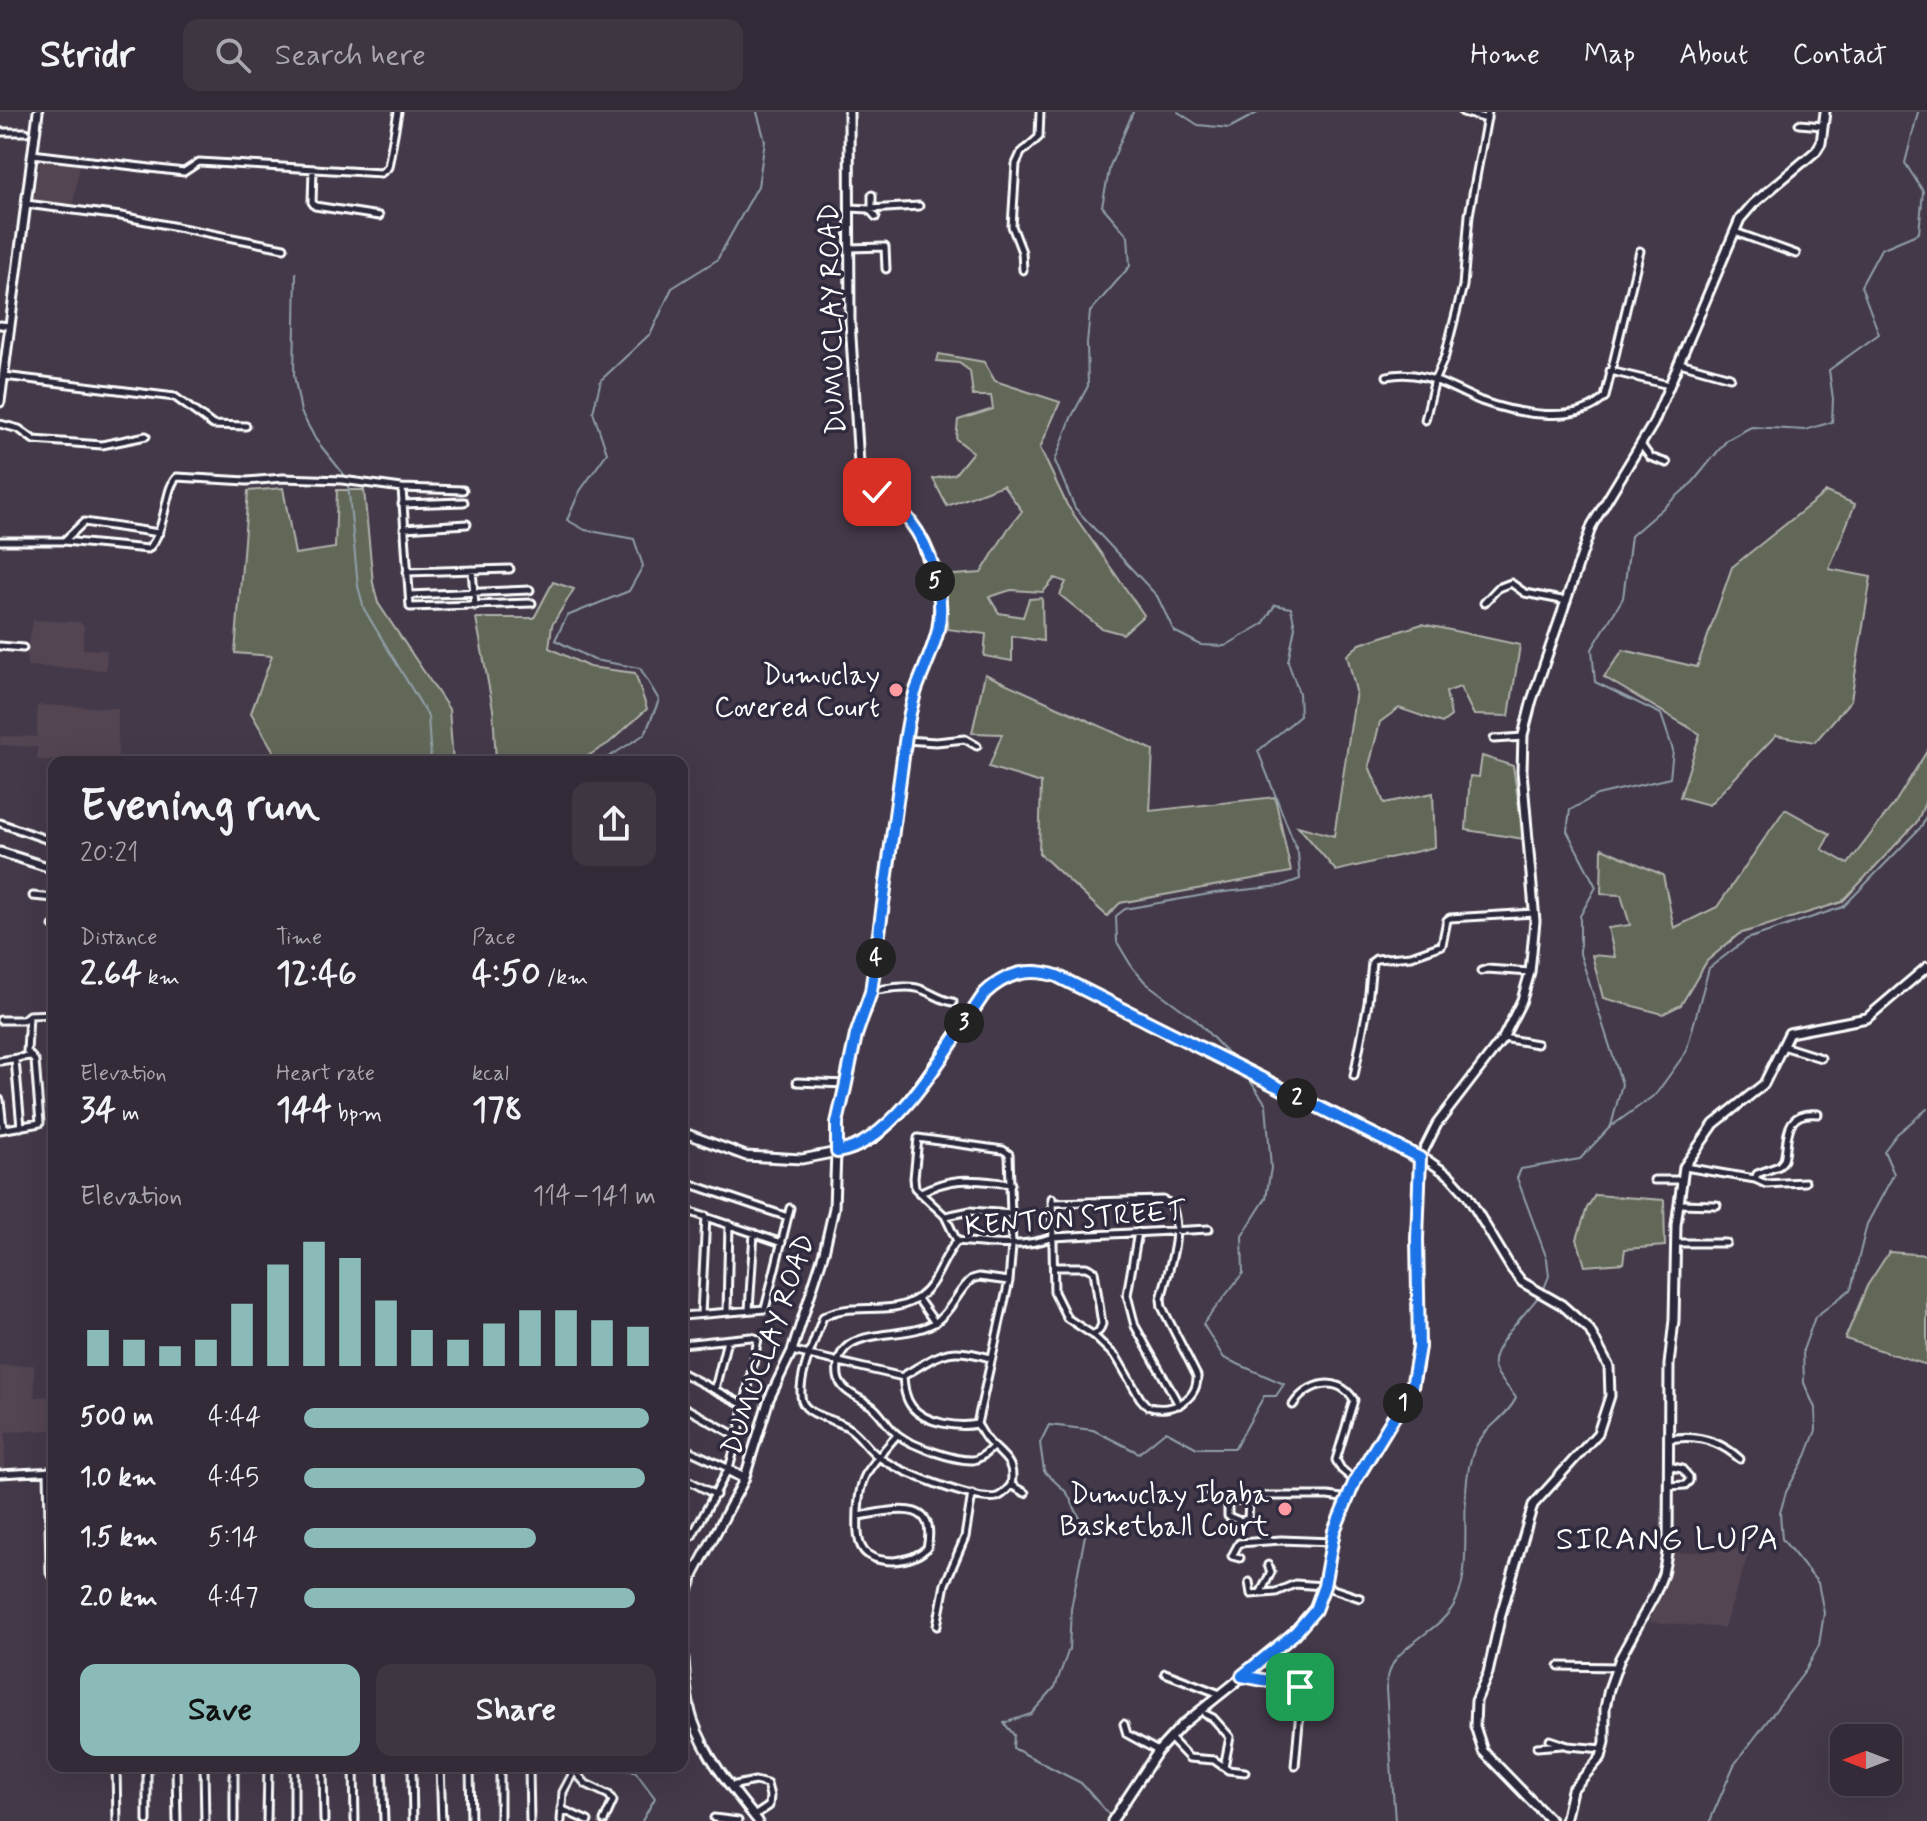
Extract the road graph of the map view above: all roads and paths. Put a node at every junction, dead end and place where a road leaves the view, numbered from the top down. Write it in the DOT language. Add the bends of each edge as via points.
graph roads {
  1 [pos="38,112"];
  2 [pos="398,112"];
  3 [pos="849,112"];
  4 [pos="1040,112"];
  5 [pos="1463,112"];
  6 [pos="1825,112"];
  7 [pos="1488,115"];
  8 [pos="1799,124"];
  9 [pos="1823,126"];
  10 [pos="0,132"];
  11 [pos="31,132"];
  12 [pos="32,154"];
  13 [pos="313,170"];
  14 [pos="872,195"];
  15 [pos="26,204"];
  16 [pos="919,206"];
  17 [pos="849,208"];
  18 [pos="870,208"];
  19 [pos="379,216"];
  20 [pos="876,217"];
  21 [pos="1735,232"];
  22 [pos="284,248"];
  23 [pos="849,248"];
  24 [pos="1640,251"];
  25 [pos="1796,254"];
  26 [pos="886,269"];
  27 [pos="1023,270"];
  28 [pos="0,325"];
  29 [pos="10,326"];
  30 [pos="1680,363"];
  31 [pos="1610,371"];
  32 [pos="4,376"];
  33 [pos="1387,376"];
  34 [pos="1730,377"];
  35 [pos="1435,379"];
  36 [pos="1670,385"];
  37 [pos="0,402"];
  38 [pos="1425,420"];
  39 [pos="0,424"];
  40 [pos="246,426"];
  41 [pos="146,436"];
  42 [pos="1642,446"];
  43 [pos="1667,463"];
  44 [pos="402,488"];
  45 [pos="463,490"];
  46 [pos="464,502"];
  47 [pos="402,504"];
  48 [pos="467,524"];
  49 [pos="404,528"];
  50 [pos="159,533"];
  51 [pos="0,541"];
  52 [pos="64,541"];
  53 [pos="510,569"];
  54 [pos="472,570"];
  55 [pos="407,572"];
  56 [pos="530,590"];
  57 [pos="473,593"];
  58 [pos="409,595"];
  59 [pos="1567,601"];
  60 [pos="532,603"];
  61 [pos="1484,603"];
  62 [pos="475,606"];
  63 [pos="0,646"];
  64 [pos="23,648"];
  65 [pos="1523,737"];
  66 [pos="1494,739"];
  67 [pos="905,740"];
  68 [pos="977,746"];
  69 [pos="0,823"];
  70 [pos="48,840"];
  71 [pos="0,852"];
  72 [pos="48,867"];
  73 [pos="33,896"];
  74 [pos="48,897"];
  75 [pos="1534,913"];
  76 [pos="1927,967"];
  77 [pos="1481,971"];
  78 [pos="1530,972"];
  79 [pos="871,992"];
  80 [pos="953,1002"];
  81 [pos="48,1014"];
  82 [pos="29,1015"];
  83 [pos="0,1020"];
  84 [pos="1503,1038"];
  85 [pos="1537,1044"];
  86 [pos="1783,1046"];
  87 [pos="29,1056"];
  88 [pos="1821,1058"];
  89 [pos="15,1060"];
  90 [pos="0,1061"];
  91 [pos="1354,1076"];
  92 [pos="797,1082"];
  93 [pos="846,1084"];
  94 [pos="0,1100"];
  95 [pos="1818,1114"];
  96 [pos="21,1127"];
  97 [pos="1,1129"];
  98 [pos="688,1134"];
  99 [pos="837,1152"];
  100 [pos="1420,1158"];
  101 [pos="1684,1167"];
  102 [pos="1755,1179"];
  103 [pos="1654,1180"];
  104 [pos="1681,1180"];
  105 [pos="1805,1182"];
  106 [pos="688,1183"];
  107 [pos="1011,1184"];
  108 [pos="919,1193"];
  109 [pos="1678,1204"];
  110 [pos="1717,1205"];
  111 [pos="790,1208"];
  112 [pos="688,1211"];
  113 [pos="1012,1214"];
  114 [pos="706,1216"];
  115 [pos="945,1216"];
  116 [pos="788,1217"];
  117 [pos="729,1224"];
  118 [pos="1209,1229"];
  119 [pos="1177,1231"];
  120 [pos="1138,1232"];
  121 [pos="754,1233"];
  122 [pos="1053,1237"];
  123 [pos="957,1241"];
  124 [pos="782,1243"];
  125 [pos="1676,1243"];
  126 [pos="1726,1243"];
  127 [pos="1012,1246"];
  128 [pos="1055,1267"];
  129 [pos="1009,1281"];
  130 [pos="918,1299"];
  131 [pos="749,1310"];
  132 [pos="727,1312"];
  133 [pos="701,1314"];
  134 [pos="688,1315"];
  135 [pos="935,1323"];
  136 [pos="1093,1335"];
  137 [pos="727,1340"];
  138 [pos="688,1343"];
  139 [pos="792,1351"];
  140 [pos="810,1354"];
  141 [pos="990,1358"];
  142 [pos="839,1361"];
  143 [pos="688,1376"];
  144 [pos="903,1377"];
  145 [pos="715,1390"];
  146 [pos="744,1405"];
  147 [pos="1179,1405"];
  148 [pos="1293,1405"];
  149 [pos="688,1409"];
  150 [pos="977,1424"];
  151 [pos="897,1435"];
  152 [pos="738,1437"];
  153 [pos="1669,1439"];
  154 [pos="993,1447"];
  155 [pos="688,1450"];
  156 [pos="878,1457"];
  157 [pos="1740,1459"];
  158 [pos="1668,1466"];
  159 [pos="727,1469"];
  160 [pos="48,1471"];
  161 [pos="0,1474"];
  162 [pos="745,1478"];
  163 [pos="1355,1481"];
  164 [pos="688,1482"];
  165 [pos="1011,1485"];
  166 [pos="1668,1486"];
  167 [pos="1025,1493"];
  168 [pos="972,1494"];
  169 [pos="716,1495"];
  170 [pos="1205,1498"];
  171 [pos="1228,1499"];
  172 [pos="1348,1499"];
  173 [pos="1249,1501"];
  174 [pos="858,1516"];
  175 [pos="688,1537"];
  176 [pos="1332,1542"];
  177 [pos="1240,1558"];
  178 [pos="1268,1565"];
  179 [pos="1249,1582"];
  180 [pos="1324,1586"];
  181 [pos="688,1590"];
  182 [pos="1261,1593"];
  183 [pos="1360,1598"];
  184 [pos="937,1626"];
  185 [pos="1559,1666"];
  186 [pos="1617,1667"];
  187 [pos="1165,1673"];
  188 [pos="1242,1676"];
  189 [pos="688,1686"];
  190 [pos="1220,1694"];
  191 [pos="1205,1714"];
  192 [pos="1124,1724"];
  193 [pos="1170,1738"];
  194 [pos="1550,1740"];
  195 [pos="1563,1745"];
  196 [pos="1537,1747"];
  197 [pos="1603,1749"];
  198 [pos="1158,1751"];
  199 [pos="1295,1766"];
  200 [pos="1224,1767"];
  201 [pos="116,1772"];
  202 [pos="147,1772"];
  203 [pos="176,1772"];
  204 [pos="204,1772"];
  205 [pos="234,1772"];
  206 [pos="268,1772"];
  207 [pos="294,1772"];
  208 [pos="323,1772"];
  209 [pos="354,1772"];
  210 [pos="382,1772"];
  211 [pos="412,1772"];
  212 [pos="440,1772"];
  213 [pos="470,1772"];
  214 [pos="500,1772"];
  215 [pos="529,1772"];
  216 [pos="572,1772"];
  217 [pos="576,1772"];
  218 [pos="1245,1772"];
  219 [pos="730,1786"];
  220 [pos="561,1809"];
  221 [pos="714,1818"];
  222 [pos="756,1819"];
  223 [pos="117,1821"];
  224 [pos="147,1821"];
  225 [pos="177,1821"];
  226 [pos="205,1821"];
  227 [pos="234,1821"];
  228 [pos="267,1821"];
  229 [pos="294,1821"];
  230 [pos="324,1821"];
  231 [pos="355,1821"];
  232 [pos="384,1821"];
  233 [pos="413,1821"];
  234 [pos="442,1821"];
  235 [pos="471,1821"];
  236 [pos="500,1821"];
  237 [pos="530,1821"];
  238 [pos="561,1821"];
  239 [pos="588,1821"];
  240 [pos="604,1821"];
  241 [pos="738,1821"];
  242 [pos="1112,1821"];
  243 [pos="1551,1821"];
  244 [pos="1565,1821"];
  1 -- 11 [label="street"];
  2 -- 13 [label="street" via="386,171"];
  3 -- 17 [label="street, DUMUCLAY ROAD"];
  4 -- 27 [label="street" via="1039,137 1016,164 1012,226"];
  5 -- 7 [label="street"];
  6 -- 9 [label="street"];
  7 -- 35 [label="street" via="1469,215 1463,286"];
  8 -- 9 [label="street"];
  9 -- 21 [label="street" via="1816,151 1753,204"];
  10 -- 11 [label="street"];
  11 -- 12 [label="street"];
  12 -- 13 [label="street" via="184,172 199,162"];
  12 -- 15 [label="street"];
  13 -- 19 [label="street" via="315,206"];
  14 -- 18 [label="street"];
  15 -- 22 [label="street" via="121,216"];
  15 -- 29 [label="street"];
  16 -- 18 [label="street"];
  17 -- 18 [label="street"];
  17 -- 23 [label="street, DUMUCLAY ROAD"];
  18 -- 20 [label="street"];
  21 -- 25 [label="street"];
  21 -- 30 [label="street"];
  23 -- 26 [label="street" via="885,247"];
  23 -- 67 [label="street, DUMUCLAY ROAD" via="859,464 865,480 920,535 940,601 937,634 914,696"];
  24 -- 31 [label="street"];
  28 -- 29 [label="street"];
  29 -- 32 [label="street"];
  30 -- 34 [label="street"];
  30 -- 36 [label="street"];
  31 -- 35 [label="street" via="1601,402 1567,416 1507,409"];
  31 -- 36 [label="street"];
  32 -- 37 [label="street"];
  32 -- 40 [label="street" via="175,397 213,425"];
  33 -- 35 [label="street" via="1404,372"];
  35 -- 38 [label="street"];
  36 -- 42 [label="street"];
  39 -- 41 [label="street" via="34,440 102,445"];
  42 -- 43 [label="street" via="1650,457"];
  42 -- 59 [label="street" via="1592,525"];
  44 -- 45 [label="street"];
  44 -- 47 [label="street"];
  44 -- 50 [label="street" via="283,478 177,477"];
  46 -- 47 [label="street"];
  47 -- 49 [label="street"];
  48 -- 49 [label="street"];
  49 -- 55 [label="street"];
  50 -- 52 [label="street" via="84,522"];
  50 -- 52 [label="street" via="148,549"];
  51 -- 52 [label="street"];
  53 -- 54 [label="street"];
  54 -- 55 [label="street"];
  54 -- 57 [label="street"];
  55 -- 58 [label="street"];
  56 -- 57 [label="street"];
  57 -- 58 [label="street"];
  57 -- 62 [label="street"];
  58 -- 62 [label="street" via="412,608"];
  59 -- 61 [label="street" via="1525,593 1511,583"];
  59 -- 65 [label="street"];
  60 -- 62 [label="street"];
  63 -- 64 [label="street"];
  65 -- 66 [label="street"];
  65 -- 75 [label="street"];
  67 -- 68 [label="street" via="965,739"];
  67 -- 79 [label="street, DUMUCLAY ROAD"];
  69 -- 70 [label="street"];
  71 -- 72 [label="street"];
  73 -- 74 [label="street"];
  75 -- 78 [label="street"];
  75 -- 91 [label="street" via="1450,918 1442,945 1372,962"];
  76 -- 86 [label="street" via="1867,1018 1789,1033"];
  77 -- 78 [label="street"];
  78 -- 84 [label="street"];
  79 -- 80 [label="street" via="904,987"];
  79 -- 93 [label="street, DUMUCLAY ROAD"];
  81 -- 82 [label="street"];
  82 -- 83 [label="street"];
  82 -- 87 [label="street"];
  84 -- 85 [label="street"];
  84 -- 100 [label="street" via="1437,1124"];
  86 -- 88 [label="street"];
  86 -- 101 [label="street" via="1764,1084 1714,1124"];
  87 -- 89 [label="street"];
  87 -- 96 [label="street" via="36,1064 40,1123"];
  89 -- 90 [label="street"];
  89 -- 96 [label="street"];
  92 -- 93 [label="street"];
  93 -- 99 [label="street, DUMUCLAY ROAD"];
  94 -- 97 [label="street"];
  95 -- 102 [label="street" via="1798,1118 1787,1134 1784,1160"];
  96 -- 97 [label="street"];
  98 -- 99 [label="street" via="746,1156 791,1159"];
  99 -- 100 [label="street" via="875,1137 900,1113 985,993 1010,975 1036,971 1057,976"];
  99 -- 139 [label="street, DUMUCLAY ROAD" via="834,1208"];
  100 -- 163 [label="street" via="1417,1368 1412,1387"];
  100 -- 243 [label="street" via="1458,1185 1522,1282 1562,1305 1589,1329 1609,1367 1610,1396 1598,1433 1533,1505 1476,1701 1483,1751"];
  101 -- 102 [label="street"];
  101 -- 104 [label="street"];
  102 -- 105 [label="street" via="1774,1185"];
  103 -- 104 [label="street"];
  104 -- 109 [label="street"];
  106 -- 116 [label="street"];
  107 -- 108 [label="street" via="948,1180"];
  107 -- 108 [label="street" via="1008,1152 918,1138 914,1178"];
  107 -- 113 [label="street"];
  108 -- 115 [label="street"];
  109 -- 110 [label="street"];
  109 -- 125 [label="street"];
  111 -- 116 [label="street"];
  112 -- 114 [label="street"];
  113 -- 115 [label="street" via="970,1211"];
  113 -- 127 [label="street"];
  114 -- 117 [label="street"];
  114 -- 133 [label="street"];
  115 -- 123 [label="street"];
  116 -- 124 [label="street"];
  117 -- 121 [label="street"];
  117 -- 132 [label="street"];
  118 -- 119 [label="street, KENTON STREET"];
  119 -- 120 [label="street, KENTON STREET"];
  119 -- 122 [label="street" via="1175,1212 1163,1200 1052,1201"];
  119 -- 147 [label="street" via="1162,1307 1197,1376 1195,1394"];
  120 -- 122 [label="street, KENTON STREET"];
  120 -- 147 [label="street" via="1127,1295 1135,1326"];
  121 -- 124 [label="street"];
  121 -- 131 [label="street"];
  122 -- 127 [label="street, KENTON STREET"];
  122 -- 128 [label="street"];
  123 -- 127 [label="street, KENTON STREET"];
  123 -- 130 [label="street, KENTON STREET"];
  124 -- 131 [label="street" via="765,1309"];
  125 -- 126 [label="street"];
  125 -- 153 [label="street"];
  127 -- 129 [label="street"];
  128 -- 136 [label="street" via="1054,1292 1067,1318"];
  128 -- 136 [label="street" via="1094,1271 1102,1324"];
  129 -- 135 [label="street" via="972,1279"];
  129 -- 141 [label="street"];
  130 -- 135 [label="street"];
  130 -- 140 [label="street" via="832,1312 823,1317"];
  131 -- 132 [label="street"];
  132 -- 133 [label="street"];
  133 -- 134 [label="street"];
  135 -- 142 [label="street" via="852,1341 842,1349"];
  136 -- 147 [label="street" via="1117,1358 1147,1406"];
  137 -- 138 [label="street"];
  137 -- 145 [label="street"];
  137 -- 146 [label="street" via="758,1339"];
  139 -- 140 [label="street"];
  139 -- 162 [label="street, DUMUCLAY ROAD" via="769,1399"];
  140 -- 142 [label="street"];
  140 -- 156 [label="street" via="802,1404 852,1430"];
  141 -- 144 [label="street" via="952,1351"];
  141 -- 150 [label="street"];
  142 -- 144 [label="street"];
  142 -- 151 [label="street" via="844,1389 873,1407"];
  143 -- 145 [label="street"];
  144 -- 150 [label="street" via="910,1404 925,1416 951,1425"];
  145 -- 146 [label="street"];
  146 -- 152 [label="street"];
  148 -- 163 [label="street" via="1308,1388 1321,1385 1350,1393 1351,1417 1336,1460"];
  149 -- 152 [label="street"];
  150 -- 154 [label="street"];
  151 -- 154 [label="street" via="971,1460"];
  151 -- 156 [label="street"];
  152 -- 159 [label="street"];
  153 -- 157 [label="street" via="1698,1437 1725,1446"];
  153 -- 158 [label="street"];
  154 -- 165 [label="street" via="1010,1461"];
  155 -- 159 [label="street"];
  156 -- 168 [label="street" via="919,1478"];
  156 -- 174 [label="street" via="864,1477"];
  158 -- 166 [label="street"];
  158 -- 166 [label="street" via="1682,1469 1689,1481"];
  159 -- 162 [label="street"];
  159 -- 169 [label="street"];
  160 -- 161 [label="street"];
  162 -- 181 [label="street, DUMUCLAY ROAD"];
  163 -- 172 [label="street"];
  164 -- 169 [label="street"];
  165 -- 167 [label="street"];
  165 -- 168 [label="street" via="996,1497"];
  166 -- 186 [label="street" via="1663,1574"];
  168 -- 184 [label="street" via="965,1537 945,1584"];
  169 -- 175 [label="street"];
  170 -- 171 [label="street"];
  171 -- 173 [label="street"];
  171 -- 173 [label="street" via="1228,1516 1240,1521 1248,1519"];
  172 -- 173 [label="street" via="1258,1496"];
  172 -- 176 [label="street"];
  174 -- 174 [label="street" via="914,1511 928,1525 927,1548 900,1560 868,1555 857,1536"];
  176 -- 177 [label="street" via="1239,1543 1232,1556"];
  176 -- 180 [label="street"];
  178 -- 182 [label="street" via="1271,1572"];
  179 -- 182 [label="street" via="1249,1593"];
  180 -- 182 [label="street" via="1293,1584"];
  180 -- 183 [label="street"];
  180 -- 188 [label="street" via="1315,1610 1295,1633"];
  185 -- 186 [label="street"];
  186 -- 197 [label="street" via="1606,1699"];
  187 -- 190 [label="street"];
  188 -- 190 [label="street"];
  188 -- 199 [label="street" via="1302,1689"];
  189 -- 219 [label="street" via="692,1718"];
  190 -- 193 [label="street"];
  191 -- 200 [label="street" via="1230,1737"];
  192 -- 198 [label="street" via="1127,1734"];
  193 -- 198 [label="street"];
  193 -- 200 [label="street" via="1184,1756 1214,1760"];
  194 -- 195 [label="street"];
  195 -- 196 [label="street"];
  195 -- 197 [label="street"];
  197 -- 244 [label="street" via="1572,1790"];
  198 -- 242 [label="street"];
  200 -- 218 [label="street"];
  201 -- 223 [label="street"];
  202 -- 224 [label="street"];
  203 -- 225 [label="street"];
  204 -- 226 [label="street"];
  205 -- 227 [label="street"];
  206 -- 228 [label="street"];
  207 -- 229 [label="street"];
  208 -- 230 [label="street"];
  209 -- 231 [label="street"];
  210 -- 232 [label="street"];
  211 -- 233 [label="street"];
  212 -- 234 [label="street"];
  213 -- 235 [label="street"];
  214 -- 236 [label="street"];
  215 -- 237 [label="street"];
  216 -- 220 [label="street"];
  217 -- 240 [label="street" via="613,1801"];
  219 -- 222 [label="street"];
  219 -- 222 [label="street" via="767,1784 769,1806"];
  220 -- 238 [label="street"];
  220 -- 239 [label="street"];
  221 -- 241 [label="street"];
}
